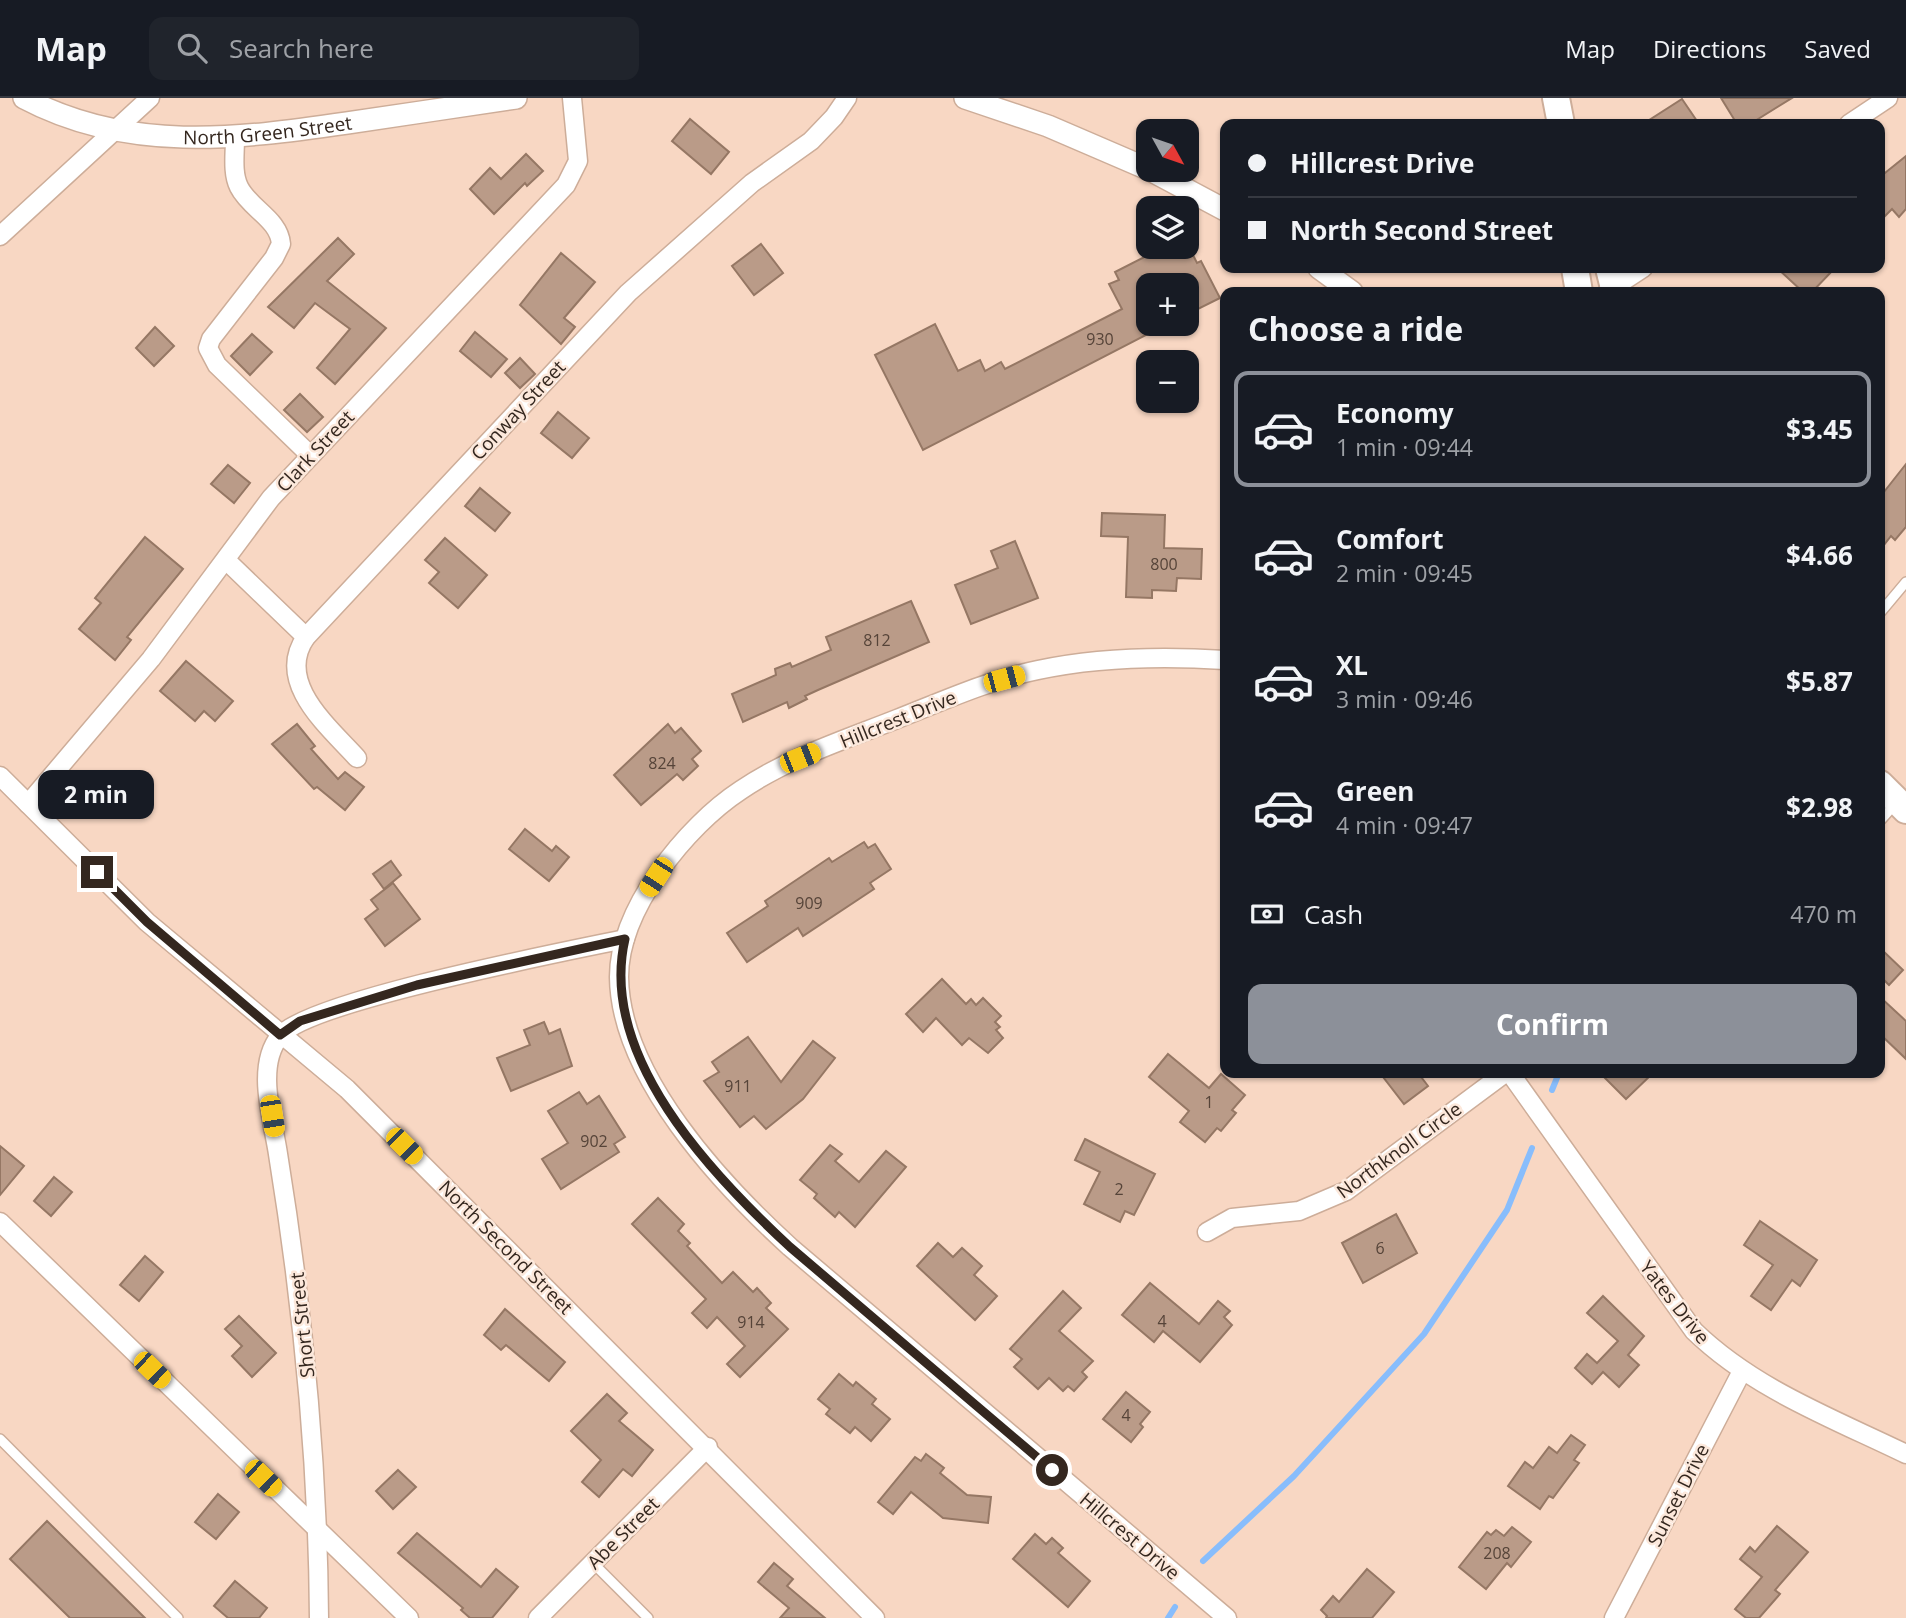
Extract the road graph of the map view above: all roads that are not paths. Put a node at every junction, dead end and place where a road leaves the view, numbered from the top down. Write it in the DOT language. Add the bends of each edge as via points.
graph roads {
  1 [pos="24,98"];
  2 [pos="150,98"];
  3 [pos="516,98"];
  4 [pos="572,98"];
  5 [pos="847,98"];
  6 [pos="965,98"];
  7 [pos="1556,98"];
  8 [pos="1888,98"];
  9 [pos="491,100"];
  10 [pos="1560,119"];
  11 [pos="1856,119"];
  12 [pos="118,130"];
  13 [pos="235,138"];
  14 [pos="1136,163"];
  15 [pos="1173,182"];
  16 [pos="1220,207"];
  17 [pos="0,236"];
  18 [pos="1326,273"];
  19 [pos="1634,273"];
  20 [pos="1611,285"];
  21 [pos="1345,287"];
  22 [pos="310,455"];
  23 [pos="227,561"];
  24 [pos="1906,582"];
  25 [pos="1885,607"];
  26 [pos="306,637"];
  27 [pos="1220,660"];
  28 [pos="357,758"];
  29 [pos="0,776"];
  30 [pos="28,803"];
  31 [pos="625,939"];
  32 [pos="280,1035"];
  33 [pos="1501,1078"];
  34 [pos="1512,1078"];
  35 [pos="0,1223"];
  36 [pos="1207,1232"];
  37 [pos="1741,1373"];
  38 [pos="0,1439"];
  39 [pos="708,1447"];
  40 [pos="1906,1454"];
  41 [pos="318,1532"];
  42 [pos="593,1563"];
  43 [pos="178,1618"];
  44 [pos="319,1618"];
  45 [pos="409,1618"];
  46 [pos="538,1618"];
  47 [pos="648,1618"];
  48 [pos="875,1618"];
  49 [pos="1227,1618"];
  50 [pos="1614,1618"];
  1 -- 12 [label="street, North Green Street" via="67,117"];
  2 -- 12 [label="street"];
  3 -- 9 [label="street, North Green Street"];
  4 -- 22 [label="street, Clark Street" via="578,161 566,185"];
  5 -- 26 [label="street, Conway Street" via="811,141 752,183 628,293"];
  6 -- 14 [label="street" via="1048,126"];
  7 -- 10 [label="main road"];
  8 -- 11 [label="street"];
  9 -- 13 [label="street, North Green Street"];
  12 -- 13 [label="street, North Green Street" via="172,138"];
  12 -- 17 [label="street" via="87,153"];
  13 -- 22 [label="street" via="237,184 276,228 281,244 211,339 209,353"];
  15 -- 16 [label="street"];
  18 -- 21 [label="street"];
  19 -- 20 [label="street"];
  22 -- 23 [label="street, Clark Street" via="262,508"];
  23 -- 26 [label="street"];
  23 -- 30 [label="street, Clark Street" via="151,659"];
  24 -- 25 [label="lane"];
  26 -- 28 [label="street, Conway Street" via="296,667 302,690"];
  27 -- 31 [label="street, Hillcrest Drive" via="1116,660 1038,670 977,687 800,758 739,790 704,821 656,877"];
  29 -- 30 [label="street, North Second Street"];
  30 -- 32 [label="street, North Second Street" via="147,922"];
  31 -- 32 [label="street" via="417,985 300,1021"];
  31 -- 49 [label="street, Hillcrest Drive" via="621,997 637,1050 670,1112 724,1182 790,1247"];
  32 -- 39 [label="street, North Second Street" via="347,1089"];
  32 -- 41 [label="street, Short Street" via="270,1060 268,1090 298,1273"];
  33 -- 36 [label="street, Northknoll Circle" via="1346,1191 1299,1211 1232,1217"];
  34 -- 37 [label="street, Yates Drive" via="1677,1311"];
  35 -- 41 [label="street"];
  37 -- 40 [label="street, Yates Drive"];
  37 -- 50 [label="street, Sunset Drive"];
  38 -- 43 [label="lane"];
  39 -- 42 [label="street, Abe Street"];
  39 -- 48 [label="street, North Second Street"];
  41 -- 44 [label="street, Short Street"];
  41 -- 45 [label="street"];
  42 -- 46 [label="street, Abe Street"];
  42 -- 47 [label="lane"];
}
